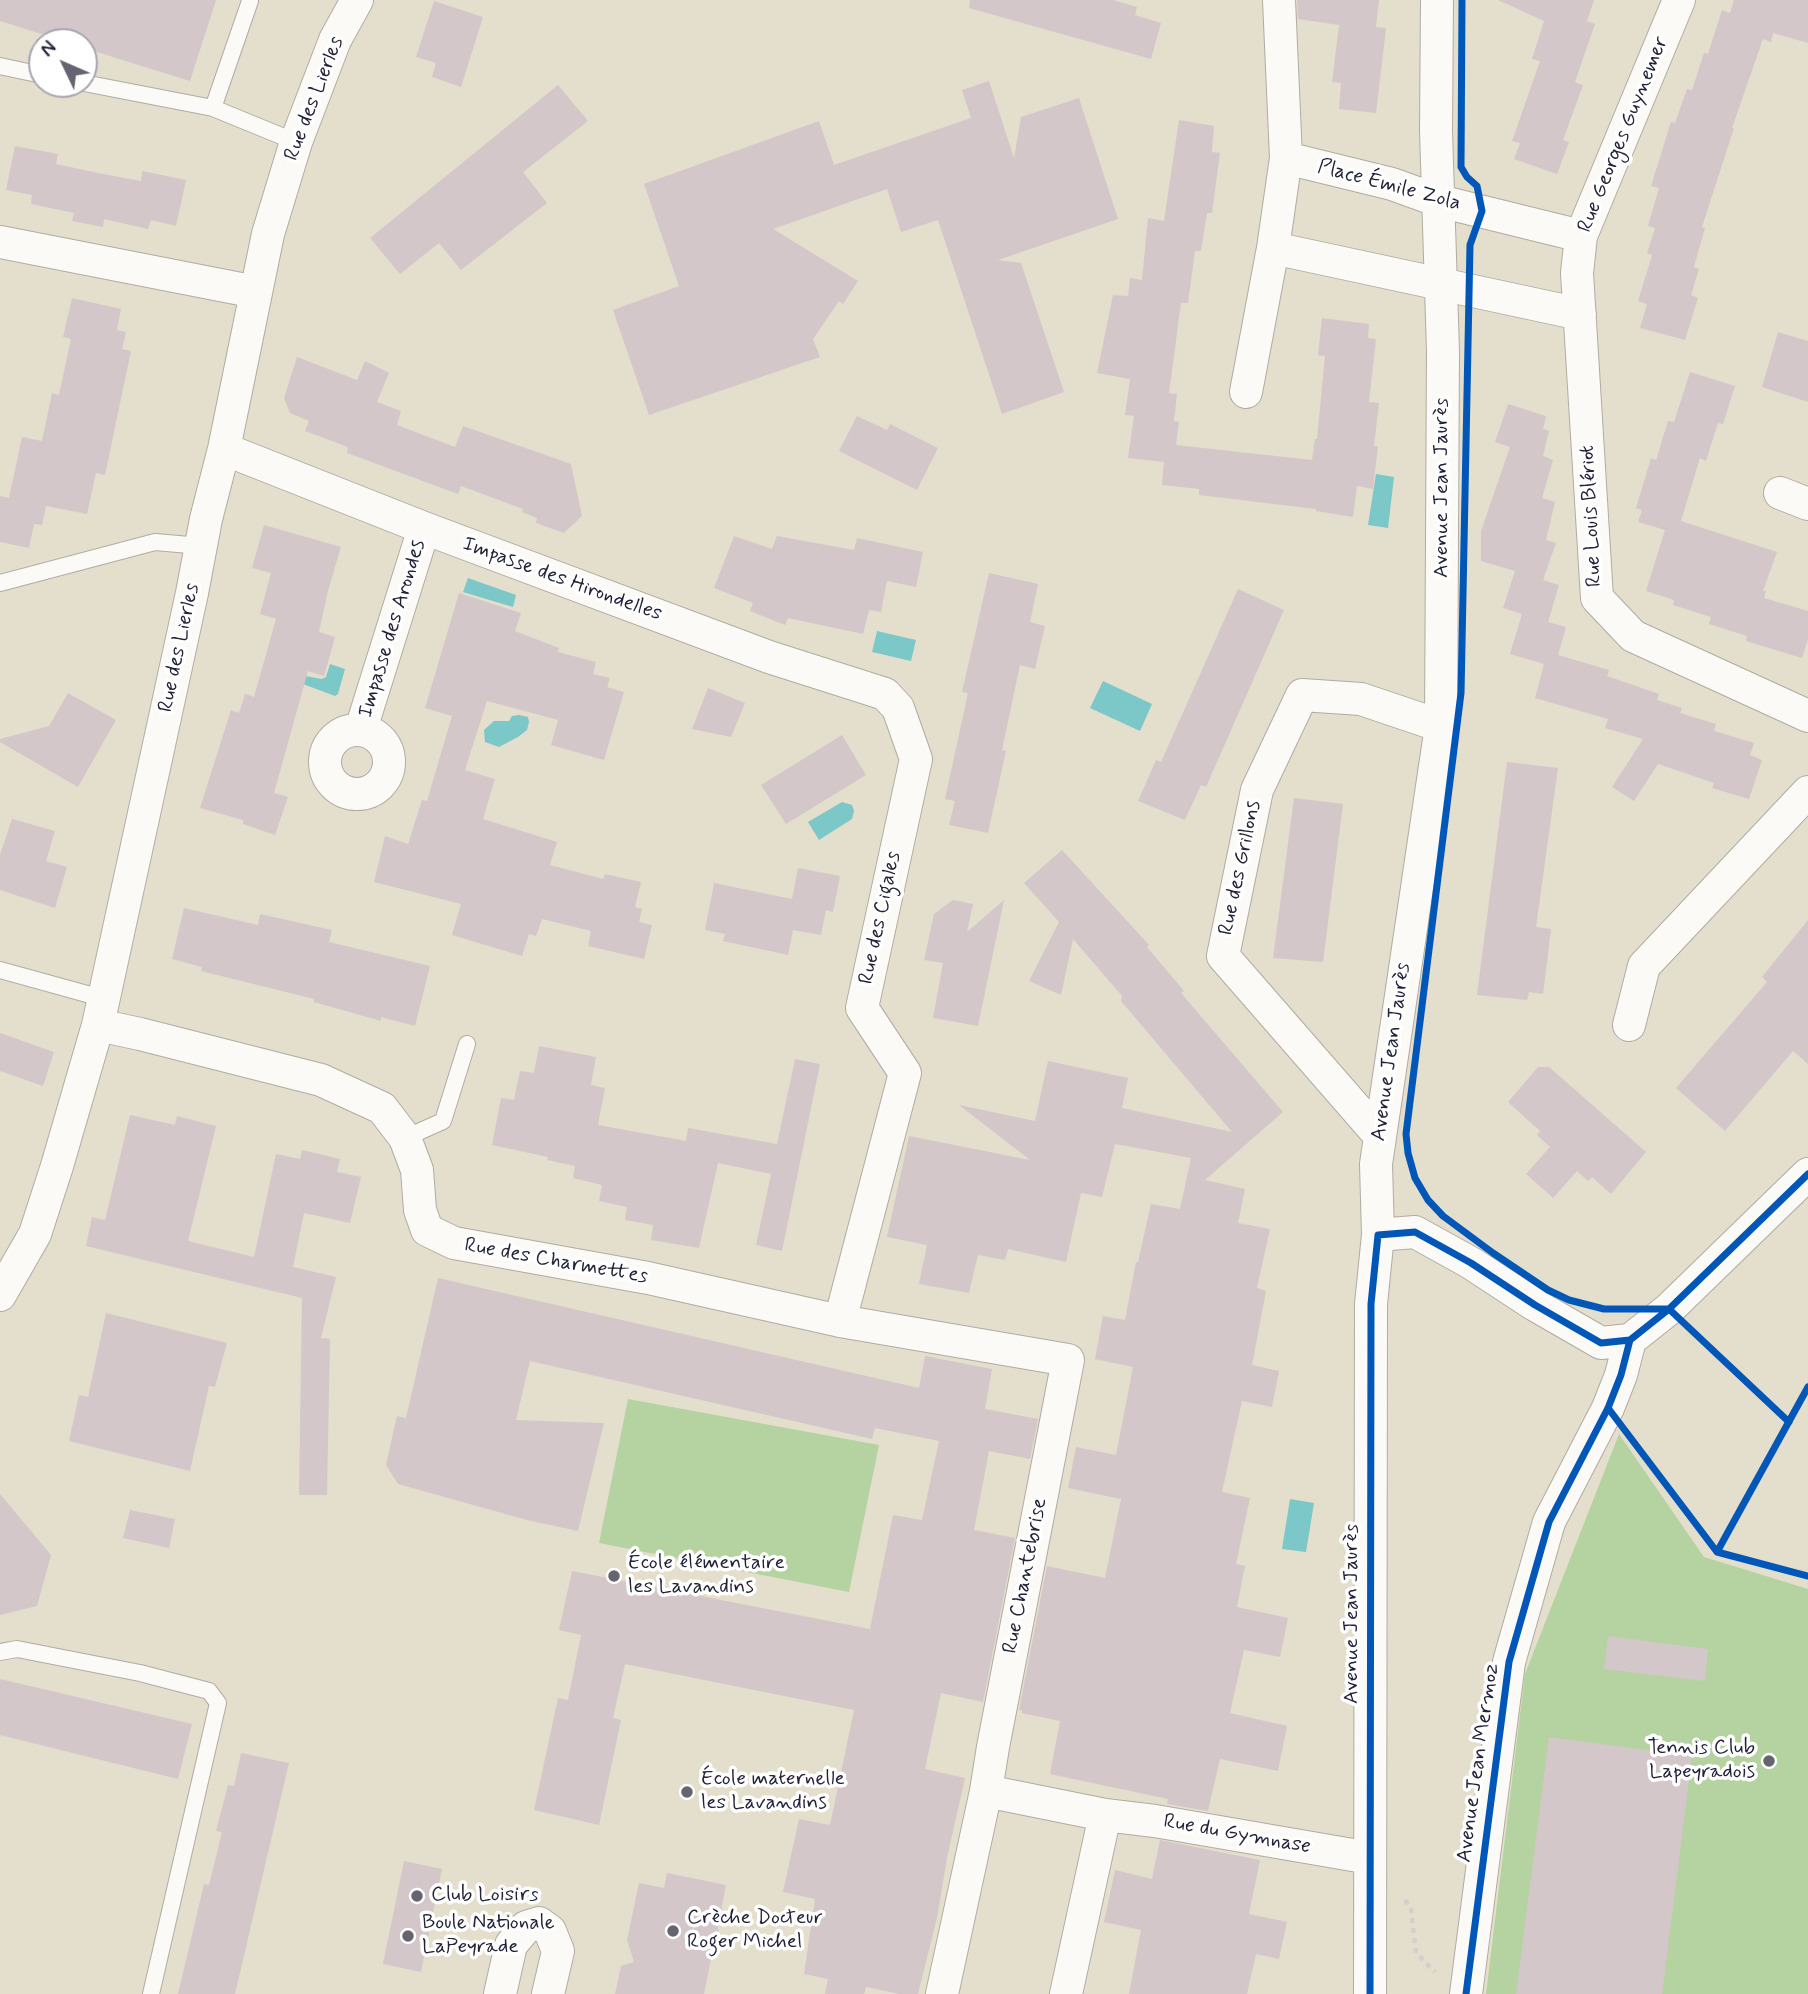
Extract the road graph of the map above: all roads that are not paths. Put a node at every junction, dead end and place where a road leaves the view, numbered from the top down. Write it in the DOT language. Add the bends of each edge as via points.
graph roads {
  1 [pos="357,0"];
  2 [pos="1279,0"];
  3 [pos="1437,0"];
  4 [pos="1679,0"];
  5 [pos="250,1"];
  6 [pos="0,66"];
  7 [pos="28,72"];
  8 [pos="98,86"];
  9 [pos="214,108"];
  10 [pos="296,142"];
  11 [pos="1286,158"];
  12 [pos="1438,201"];
  13 [pos="1581,236"];
  14 [pos="0,243"];
  15 [pos="1273,248"];
  16 [pos="1577,272"];
  17 [pos="1440,284"];
  18 [pos="256,292"];
  19 [pos="1580,314"];
  20 [pos="1246,392"];
  21 [pos="224,449"];
  22 [pos="424,528"];
  23 [pos="201,546"];
  24 [pos="0,583"];
  25 [pos="898,708"];
  26 [pos="1808,716"];
  27 [pos="1441,726"];
  28 [pos="362,729"];
  29 [pos="1808,793"];
  30 [pos="0,970"];
  31 [pos="101,1012"];
  32 [pos="1629,1025"];
  33 [pos="467,1044"];
  34 [pos="1380,1135"];
  35 [pos="405,1138"];
  36 [pos="1808,1174"];
  37 [pos="1378,1236"];
  38 [pos="0,1295"];
  39 [pos="840,1321"];
  40 [pos="1630,1340"];
  41 [pos="1068,1360"];
  42 [pos="0,1652"];
  43 [pos="986,1791"];
  44 [pos="1105,1815"];
  45 [pos="1370,1858"];
  46 [pos="151,1994"];
  47 [pos="500,1994"];
  48 [pos="548,1994"];
  49 [pos="942,1994"];
  50 [pos="1066,1994"];
  51 [pos="1370,1994"];
  52 [pos="1466,1994"];
  1 -- 10 [label="street, Rue des Lierles" via="335,40"];
  2 -- 11 [label="street"];
  3 -- 12 [label="street, Avenue Jean Jaurès"];
  4 -- 13 [label="street, Rue Georges Guynemer"];
  5 -- 9 [label="lane"];
  6 -- 7 [label="lane"];
  8 -- 9 [label="lane"];
  9 -- 10 [label="lane"];
  10 -- 18 [label="street, Rue des Lierles"];
  11 -- 12 [label="street, Place Émile Zola" via="1392,184"];
  11 -- 15 [label="street"];
  12 -- 13 [label="street, Place Émile Zola"];
  12 -- 17 [label="street, Avenue Jean Jaurès"];
  13 -- 16 [label="street, Rue Georges Guynemer"];
  14 -- 18 [label="street"];
  15 -- 17 [label="street"];
  15 -- 20 [label="street"];
  16 -- 19 [label="street, Rue Louis Blériot"];
  17 -- 19 [label="street"];
  17 -- 27 [label="street, Avenue Jean Jaurès"];
  18 -- 21 [label="street, Rue des Lierles"];
  19 -- 26 [label="street, Rue Louis Blériot" via="1597,598 1633,636"];
  21 -- 22 [label="street, Impasse des Hirondelles"];
  21 -- 23 [label="street, Rue des Lierles"];
  22 -- 25 [label="street, Impasse des Hirondelles" via="769,657 885,694"];
  22 -- 28 [label="street, Impasse des Arondes"];
  23 -- 24 [label="lane" via="155,542"];
  23 -- 31 [label="street, Rue des Lierles"];
  25 -- 39 [label="street, Rue des Cigales" via="915,759 862,1008 905,1073"];
  27 -- 34 [label="street, Avenue Jean Jaurès"];
  27 -- 34 [label="street, Rue des Grillons" via="1361,699 1302,695 1257,790 1223,956"];
  29 -- 32 [label="street" via="1644,966"];
  30 -- 31 [label="lane"];
  31 -- 35 [label="street, Rue des Charmettes" via="141,1034 321,1080 382,1108"];
  31 -- 38 [label="street, Rue des Lierles" via="35,1234"];
  33 -- 35 [label="lane" via="443,1121"];
  34 -- 37 [label="street, Avenue Jean Jaurès"];
  35 -- 39 [label="street, Rue des Charmettes" via="417,1170 420,1210 427,1230 454,1243 648,1278"];
  36 -- 40 [label="street" via="1669,1309"];
  37 -- 40 [label="street" via="1415,1232 1601,1343"];
  37 -- 45 [label="street, Avenue Jean Jaurès" via="1371,1304"];
  39 -- 41 [label="street, Rue des Charmettes"];
  40 -- 52 [label="street, Avenue Jean Mermoz" via="1608,1408 1549,1522 1509,1662"];
  41 -- 43 [label="street, Rue Chantebrise"];
  42 -- 46 [label="lane" via="17,1649 140,1673 209,1691 218,1703"];
  43 -- 44 [label="street"];
  43 -- 49 [label="street, Rue Chantebrise"];
  44 -- 45 [label="street, Rue du Gymnase"];
  44 -- 50 [label="street"];
  45 -- 51 [label="street, Avenue Jean Jaurès"];
  47 -- 48 [label="street" via="512,1945 526,1927 539,1923 550,1931 558,1951"];
}
